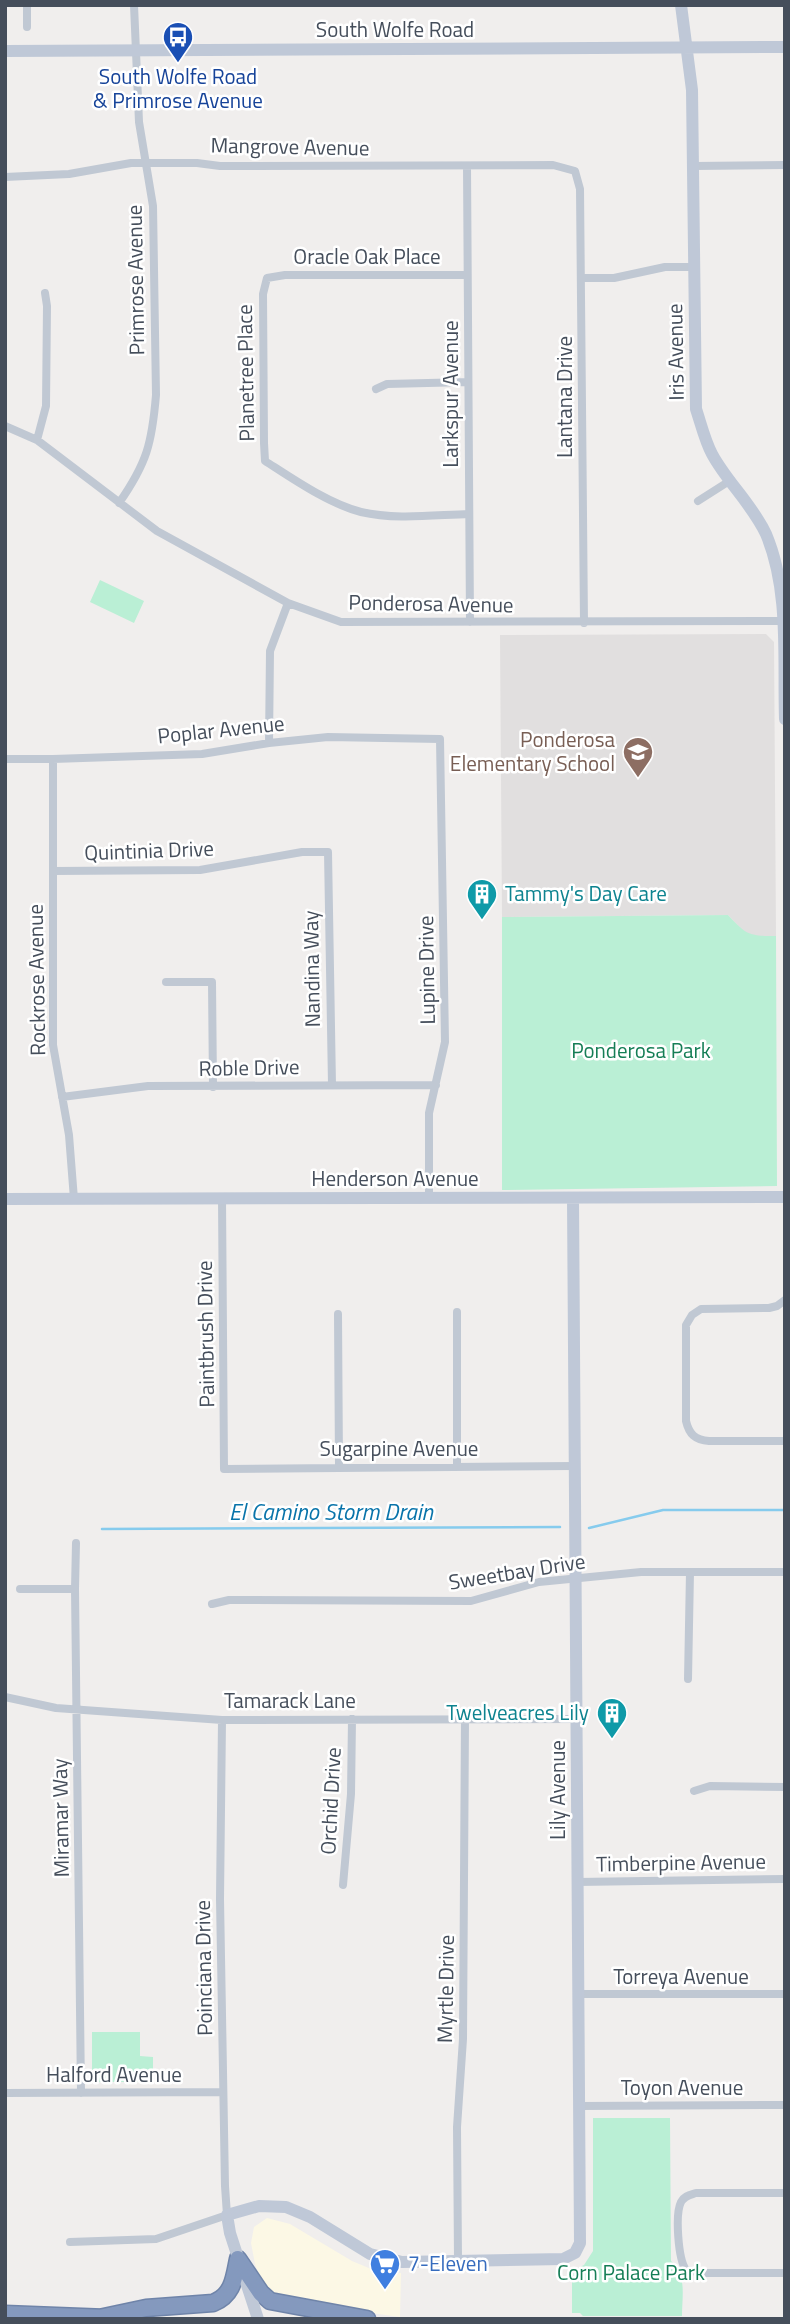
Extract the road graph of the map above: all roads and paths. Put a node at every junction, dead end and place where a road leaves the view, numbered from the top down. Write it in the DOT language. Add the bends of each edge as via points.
graph roads {
  1 [pos="27,5"];
  2 [pos="134,5"];
  3 [pos="681,5"];
  4 [pos="27,27"];
  5 [pos="686,47"];
  6 [pos="785,47"];
  7 [pos="134,50"];
  8 [pos="5,51"];
  9 [pos="146,162"];
  10 [pos="785,165"];
  11 [pos="467,166"];
  12 [pos="694,166"];
  13 [pos="575,171"];
  14 [pos="5,177"];
  15 [pos="694,267"];
  16 [pos="467,275"];
  17 [pos="267,278"];
  18 [pos="581,278"];
  19 [pos="45,293"];
  20 [pos="468,382"];
  21 [pos="376,389"];
  22 [pos="5,426"];
  23 [pos="37,440"];
  24 [pos="731,480"];
  25 [pos="698,501"];
  26 [pos="119,503"];
  27 [pos="469,514"];
  28 [pos="288,603"];
  29 [pos="784,621"];
  30 [pos="470,622"];
  31 [pos="584,623"];
  32 [pos="785,719"];
  33 [pos="440,739"];
  34 [pos="269,743"];
  35 [pos="5,759"];
  36 [pos="53,759"];
  37 [pos="328,852"];
  38 [pos="53,872"];
  39 [pos="166,982"];
  40 [pos="332,1085"];
  41 [pos="436,1085"];
  42 [pos="213,1087"];
  43 [pos="62,1097"];
  44 [pos="785,1197"];
  45 [pos="222,1198"];
  46 [pos="429,1198"];
  47 [pos="5,1199"];
  48 [pos="74,1199"];
  49 [pos="573,1199"];
  50 [pos="784,1301"];
  51 [pos="457,1312"];
  52 [pos="338,1314"];
  53 [pos="785,1441"];
  54 [pos="457,1466"];
  55 [pos="574,1466"];
  56 [pos="339,1467"];
  57 [pos="224,1469"];
  58 [pos="76,1543"];
  59 [pos="690,1572"];
  60 [pos="785,1572"];
  61 [pos="575,1580"];
  62 [pos="20,1590"];
  63 [pos="75,1590"];
  64 [pos="212,1604"];
  65 [pos="688,1679"];
  66 [pos="5,1698"];
  67 [pos="77,1709"];
  68 [pos="352,1719"];
  69 [pos="465,1719"];
  70 [pos="576,1719"];
  71 [pos="222,1720"];
  72 [pos="785,1787"];
  73 [pos="694,1791"];
  74 [pos="785,1880"];
  75 [pos="577,1882"];
  76 [pos="344,1885"];
  77 [pos="578,1994"];
  78 [pos="785,1994"];
  79 [pos="223,2092"];
  80 [pos="5,2093"];
  81 [pos="81,2093"];
  82 [pos="785,2105"];
  83 [pos="580,2106"];
  84 [pos="785,2193"];
  85 [pos="227,2215"];
  86 [pos="69,2242"];
  87 [pos="238,2259"];
  88 [pos="458,2260"];
  89 [pos="785,2273"];
  90 [pos="5,2314"];
  91 [pos="99,2318"];
  92 [pos="128,2319"];
  93 [pos="258,2319"];
  94 [pos="367,2319"];
  1 -- 4 [label="street"];
  2 -- 7 [label="street, Primrose Avenue"];
  3 -- 5 [label="street, Iris Avenue"];
  5 -- 6 [label="street, South Wolfe Road"];
  5 -- 7 [label="street, South Wolfe Road"];
  5 -- 12 [label="street, Iris Avenue"];
  7 -- 8 [label="street, South Wolfe Road"];
  7 -- 9 [label="street, Primrose Avenue"];
  9 -- 11 [label="street, Mangrove Avenue"];
  9 -- 14 [label="street, Mangrove Avenue" via="69,174"];
  9 -- 26 [label="street, Primrose Avenue" via="153,206 154,422 147,455"];
  10 -- 12 [label="street"];
  11 -- 13 [label="street, Mangrove Avenue" via="553,165"];
  11 -- 16 [label="street, Larkspur Avenue"];
  12 -- 15 [label="street, Iris Avenue"];
  13 -- 18 [label="street, Lantana Drive" via="580,189"];
  15 -- 18 [label="street"];
  15 -- 24 [label="street, Iris Avenue" via="696,409 712,455"];
  16 -- 17 [label="street, Oracle Oak Place"];
  16 -- 20 [label="street, Larkspur Avenue"];
  17 -- 27 [label="street, Planetree Place" via="263,294 265,461 344,507 364,513"];
  18 -- 31 [label="street, Lantana Drive"];
  19 -- 23 [label="street" via="46,406"];
  20 -- 21 [label="street" via="387,384"];
  20 -- 27 [label="street, Larkspur Avenue"];
  22 -- 23 [label="street, Ponderosa Avenue"];
  23 -- 26 [label="street, Ponderosa Avenue"];
  24 -- 25 [label="street"];
  24 -- 29 [label="street, Iris Avenue" via="766,535"];
  26 -- 28 [label="street, Ponderosa Avenue" via="157,531"];
  27 -- 30 [label="street, Larkspur Avenue"];
  28 -- 30 [label="street, Ponderosa Avenue" via="341,622"];
  28 -- 34 [label="street" via="270,651"];
  29 -- 31 [label="street, Ponderosa Avenue"];
  29 -- 32 [label="street, Iris Avenue"];
  30 -- 31 [label="street, Ponderosa Avenue"];
  33 -- 34 [label="street, Poplar Avenue" via="328,737"];
  33 -- 41 [label="street, Lupine Drive" via="446,1042"];
  34 -- 36 [label="street, Poplar Avenue" via="202,754"];
  35 -- 36 [label="street, Poplar Avenue"];
  36 -- 38 [label="street, Rockrose Avenue"];
  37 -- 38 [label="street, Quintinia Drive" via="302,852 200,870"];
  37 -- 40 [label="street, Nandina Way"];
  38 -- 43 [label="street, Rockrose Avenue" via="53,1045"];
  39 -- 42 [label="street" via="212,982"];
  40 -- 41 [label="street, Roble Drive"];
  40 -- 42 [label="street, Roble Drive"];
  41 -- 46 [label="street, Lupine Drive" via="429,1113"];
  42 -- 43 [label="street, Roble Drive" via="148,1086"];
  43 -- 48 [label="street, Rockrose Avenue"];
  44 -- 49 [label="street, Henderson Avenue"];
  45 -- 46 [label="street, Henderson Avenue"];
  45 -- 48 [label="street, Henderson Avenue"];
  45 -- 57 [label="street, Paintbrush Drive"];
  46 -- 49 [label="street, Henderson Avenue"];
  47 -- 48 [label="street, Henderson Avenue"];
  49 -- 55 [label="street, Lily Avenue"];
  50 -- 53 [label="street" via="769,1308 695,1312 686,1330 686,1421 692,1435 701,1440"];
  51 -- 54 [label="street"];
  52 -- 56 [label="street"];
  54 -- 55 [label="street, Sugarpine Avenue"];
  54 -- 56 [label="street, Sugarpine Avenue"];
  55 -- 61 [label="street, Lily Avenue"];
  56 -- 57 [label="street, Sugarpine Avenue"];
  58 -- 63 [label="street, Miramar Way"];
  59 -- 60 [label="street, Sweetbay Drive"];
  59 -- 61 [label="street, Sweetbay Drive"];
  59 -- 65 [label="street"];
  61 -- 64 [label="street, Sweetbay Drive" via="539,1582 471,1601 229,1600"];
  61 -- 70 [label="street, Lily Avenue"];
  62 -- 63 [label="street"];
  63 -- 67 [label="street, Miramar Way"];
  66 -- 67 [label="street, Tamarack Lane"];
  67 -- 71 [label="street, Tamarack Lane"];
  67 -- 81 [label="street, Miramar Way"];
  68 -- 69 [label="street, Tamarack Lane"];
  68 -- 71 [label="street, Tamarack Lane"];
  68 -- 76 [label="street, Orchid Drive"];
  69 -- 70 [label="street, Tamarack Lane"];
  69 -- 88 [label="street, Myrtle Drive"];
  70 -- 75 [label="street, Lily Avenue"];
  71 -- 79 [label="street, Poinciana Drive"];
  72 -- 73 [label="street" via="710,1786"];
  74 -- 75 [label="street, Timberpine Avenue"];
  75 -- 77 [label="street, Lily Avenue"];
  77 -- 78 [label="street, Torreya Avenue"];
  77 -- 83 [label="street, Lily Avenue"];
  79 -- 81 [label="street, Halford Avenue"];
  79 -- 85 [label="street, Poinciana Drive"];
  80 -- 81 [label="street, Halford Avenue"];
  82 -- 83 [label="street, Toyon Avenue"];
  83 -- 88 [label="street, Lily Avenue" via="580,2243 575,2253 563,2259"];
  84 -- 89 [label="street" via="687,2195 680,2208 679,2234 680,2260 690,2272"];
  85 -- 86 [label="street" via="156,2239"];
  85 -- 87 [label="street"];
  85 -- 88 [label="street" via="259,2206 286,2207 370,2254 402,2262"];
  87 -- 91 [label="highway" via="231,2290 223,2300"];
  87 -- 93 [label="street"];
  87 -- 94 [label="highway" via="270,2301"];
  90 -- 91 [label="highway"];
  91 -- 92 [label="highway"];
}
